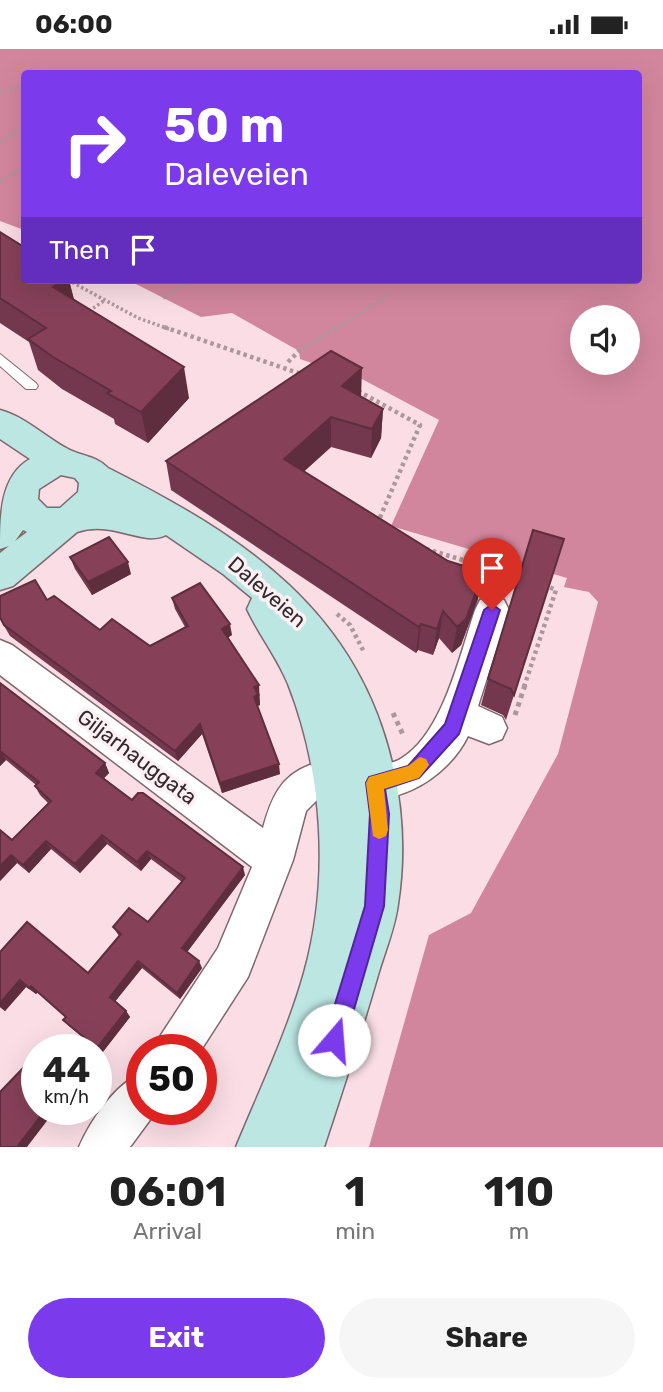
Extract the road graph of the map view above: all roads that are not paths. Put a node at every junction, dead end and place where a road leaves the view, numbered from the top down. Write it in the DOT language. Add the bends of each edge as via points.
graph roads {
  1 [pos="0,359"];
  2 [pos="31,386"];
  3 [pos="0,422"];
  4 [pos="0,453"];
  5 [pos="61,462"];
  6 [pos="96,478"];
  7 [pos="20,497"];
  8 [pos="74,517"];
  9 [pos="0,534"];
  10 [pos="0,575"];
  11 [pos="492,610"];
  12 [pos="0,655"];
  13 [pos="349,777"];
  14 [pos="274,860"];
  15 [pos="186,1034"];
  16 [pos="126,1116"];
  17 [pos="102,1147"];
  18 [pos="262,1147"];
  19 [pos="299,1147"];
  1 -- 2 [label="lane"];
  3 -- 5 [label="main road"];
  4 -- 7 [label="main road" via="13,470"];
  5 -- 6 [label="main road" via="86,468"];
  5 -- 7 [label="main road" via="36,471"];
  6 -- 8 [label="main road" via="97,496"];
  6 -- 13 [label="main road, Daleveien" via="156,510 247,569 307,627 343,678 365,730"];
  7 -- 8 [label="main road" via="32,517 41,521"];
  7 -- 9 [label="main road"];
  8 -- 10 [label="main road"];
  8 -- 13 [label="main road, Daleveien" via="109,513 146,523 213,563 261,603 284,632 329,745"];
  11 -- 13 [label="street" via="467,724 413,773"];
  12 -- 14 [label="street, Giljarhauggata"];
  13 -- 14 [label="street" via="289,802"];
  13 -- 18 [label="main road, Daleveien" via="334,946"];
  13 -- 19 [label="main road, Daleveien" via="380,814 375,906"];
  14 -- 15 [label="street" via="233,962"];
  16 -- 17 [label="street"];
}
